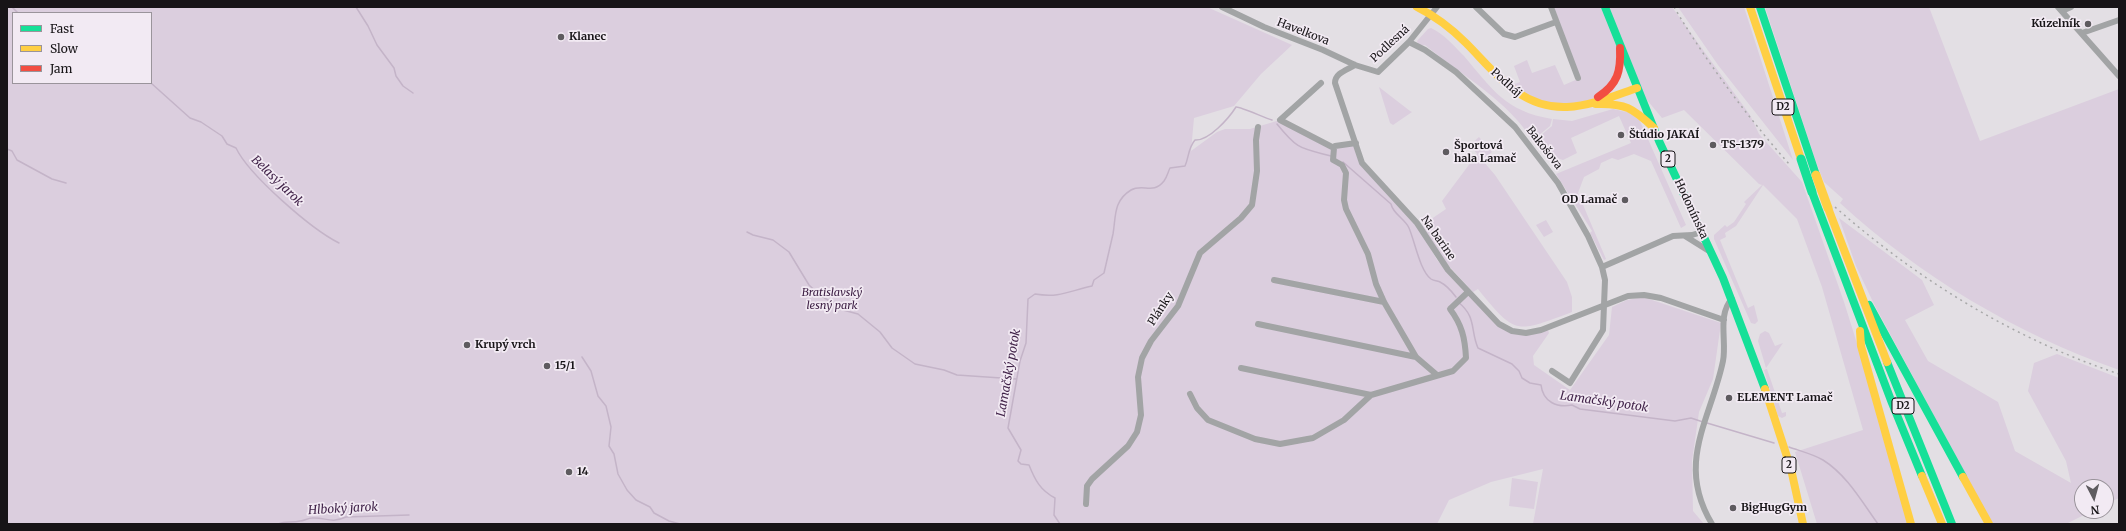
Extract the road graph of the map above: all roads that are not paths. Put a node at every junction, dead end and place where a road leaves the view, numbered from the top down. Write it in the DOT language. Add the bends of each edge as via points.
graph roads {
  1 [pos="1222,7"];
  2 [pos="1417,7"];
  3 [pos="1476,7"];
  4 [pos="1551,7"];
  5 [pos="1605,7"];
  6 [pos="1750,7"];
  7 [pos="1760,7"];
  8 [pos="2071,7"];
  9 [pos="2060,9"];
  10 [pos="1434,11"];
  11 [pos="2118,21"];
  12 [pos="1556,22"];
  13 [pos="1763,32"];
  14 [pos="2082,33"];
  15 [pos="1409,42"];
  16 [pos="1619,43"];
  17 [pos="1769,52"];
  18 [pos="1355,65"];
  19 [pos="2119,76"];
  20 [pos="1578,78"];
  21 [pos="1321,83"];
  22 [pos="1637,88"];
  23 [pos="1585,104"];
  24 [pos="1258,127"];
  25 [pos="1654,129"];
  26 [pos="1356,143"];
  27 [pos="1333,153"];
  28 [pos="1702,232"];
  29 [pos="1683,236"];
  30 [pos="1712,253"];
  31 [pos="1602,268"];
  32 [pos="1274,280"];
  33 [pos="1857,286"];
  34 [pos="1468,292"];
  35 [pos="1732,299"];
  36 [pos="1384,302"];
  37 [pos="1603,306"];
  38 [pos="1724,320"];
  39 [pos="1860,320"];
  40 [pos="1258,324"];
  41 [pos="1416,357"];
  42 [pos="1242,368"];
  43 [pos="1552,371"];
  44 [pos="1437,375"];
  45 [pos="1190,394"];
  46 [pos="1371,395"];
  47 [pos="1086,504"];
  48 [pos="1712,524"];
  49 [pos="1802,524"];
  50 [pos="1911,524"];
  51 [pos="1942,524"];
  52 [pos="1952,524"];
  53 [pos="1989,524"];
  1 -- 18 [label="street, Havelkova"];
  2 -- 10 [label="main road, Podháj"];
  3 -- 12 [label="street" via="1504,34 1515,37"];
  4 -- 12 [label="street"];
  5 -- 16 [label="main road, Hodonínska / 2"];
  6 -- 13 [label="main road, D2"];
  7 -- 13 [label="main road, D2"];
  8 -- 9 [label="street"];
  9 -- 14 [label="street"];
  10 -- 15 [label="street, Podlesná"];
  10 -- 23 [label="main road, Podháj" via="1500,81 1522,98 1551,107"];
  11 -- 14 [label="street"];
  12 -- 20 [label="street"];
  13 -- 17 [label="main road, D2"];
  14 -- 19 [label="street"];
  15 -- 18 [label="street, Podlesná" via="1378,72"];
  15 -- 31 [label="street, Bakošova" via="1456,72 1515,127 1568,200"];
  16 -- 22 [label="main road, Hodonínska / 2"];
  16 -- 23 [label="main road" via="1620,67 1616,82 1610,90"];
  17 -- 33 [label="main road, D2, bridge"];
  17 -- 39 [label="main road, D2, bridge" via="1812,192"];
  18 -- 26 [label="street, Na barine" via="1339,74 1335,80"];
  21 -- 27 [label="street" via="1280,120"];
  22 -- 23 [label="main road, Podháj"];
  22 -- 25 [label="main road, Hodonínska / 2"];
  23 -- 25 [label="main road" via="1627,106 1635,109"];
  24 -- 47 [label="street, Plánky" via="1257,171 1252,204 1241,218 1200,253 1178,306 1145,352 1138,377 1141,415 1137,432 1128,446 1092,479 1088,486"];
  25 -- 28 [label="main road, Hodonínska / 2"];
  26 -- 27 [label="street" via="1335,146"];
  26 -- 34 [label="street, Na barine" via="1362,163 1416,223 1439,258"];
  27 -- 36 [label="street" via="1346,173 1346,209 1368,254"];
  28 -- 29 [label="street"];
  28 -- 30 [label="main road, Hodonínska / 2"];
  29 -- 30 [label="street"];
  29 -- 31 [label="street" via="1673,236"];
  30 -- 35 [label="main road, Hodonínska / 2"];
  31 -- 37 [label="street, Bakošova" via="1605,280"];
  32 -- 36 [label="street"];
  33 -- 52 [label="main road, D2"];
  33 -- 53 [label="main road" via="1877,317"];
  34 -- 37 [label="street, Na barine" via="1499,324 1512,331 1526,333 1541,330"];
  34 -- 44 [label="street" via="1450,309 1465,337 1466,358 1453,371"];
  35 -- 38 [label="street" via="1726,305"];
  35 -- 49 [label="main road, Hodonínska / 2" via="1756,361 1791,469"];
  36 -- 41 [label="street"];
  37 -- 38 [label="street, Na barine" via="1628,296 1644,294"];
  37 -- 43 [label="street, Bakošova" via="1603,330 1570,383"];
  38 -- 48 [label="street" via="1723,360 1697,445 1696,479"];
  39 -- 50 [label="main road" via="1861,346"];
  39 -- 51 [label="main road, D2"];
  40 -- 41 [label="street"];
  41 -- 44 [label="street"];
  42 -- 46 [label="street"];
  44 -- 46 [label="street"];
  45 -- 46 [label="street" via="1197,408 1208,420 1255,439 1280,444 1313,438 1344,420"];
}
